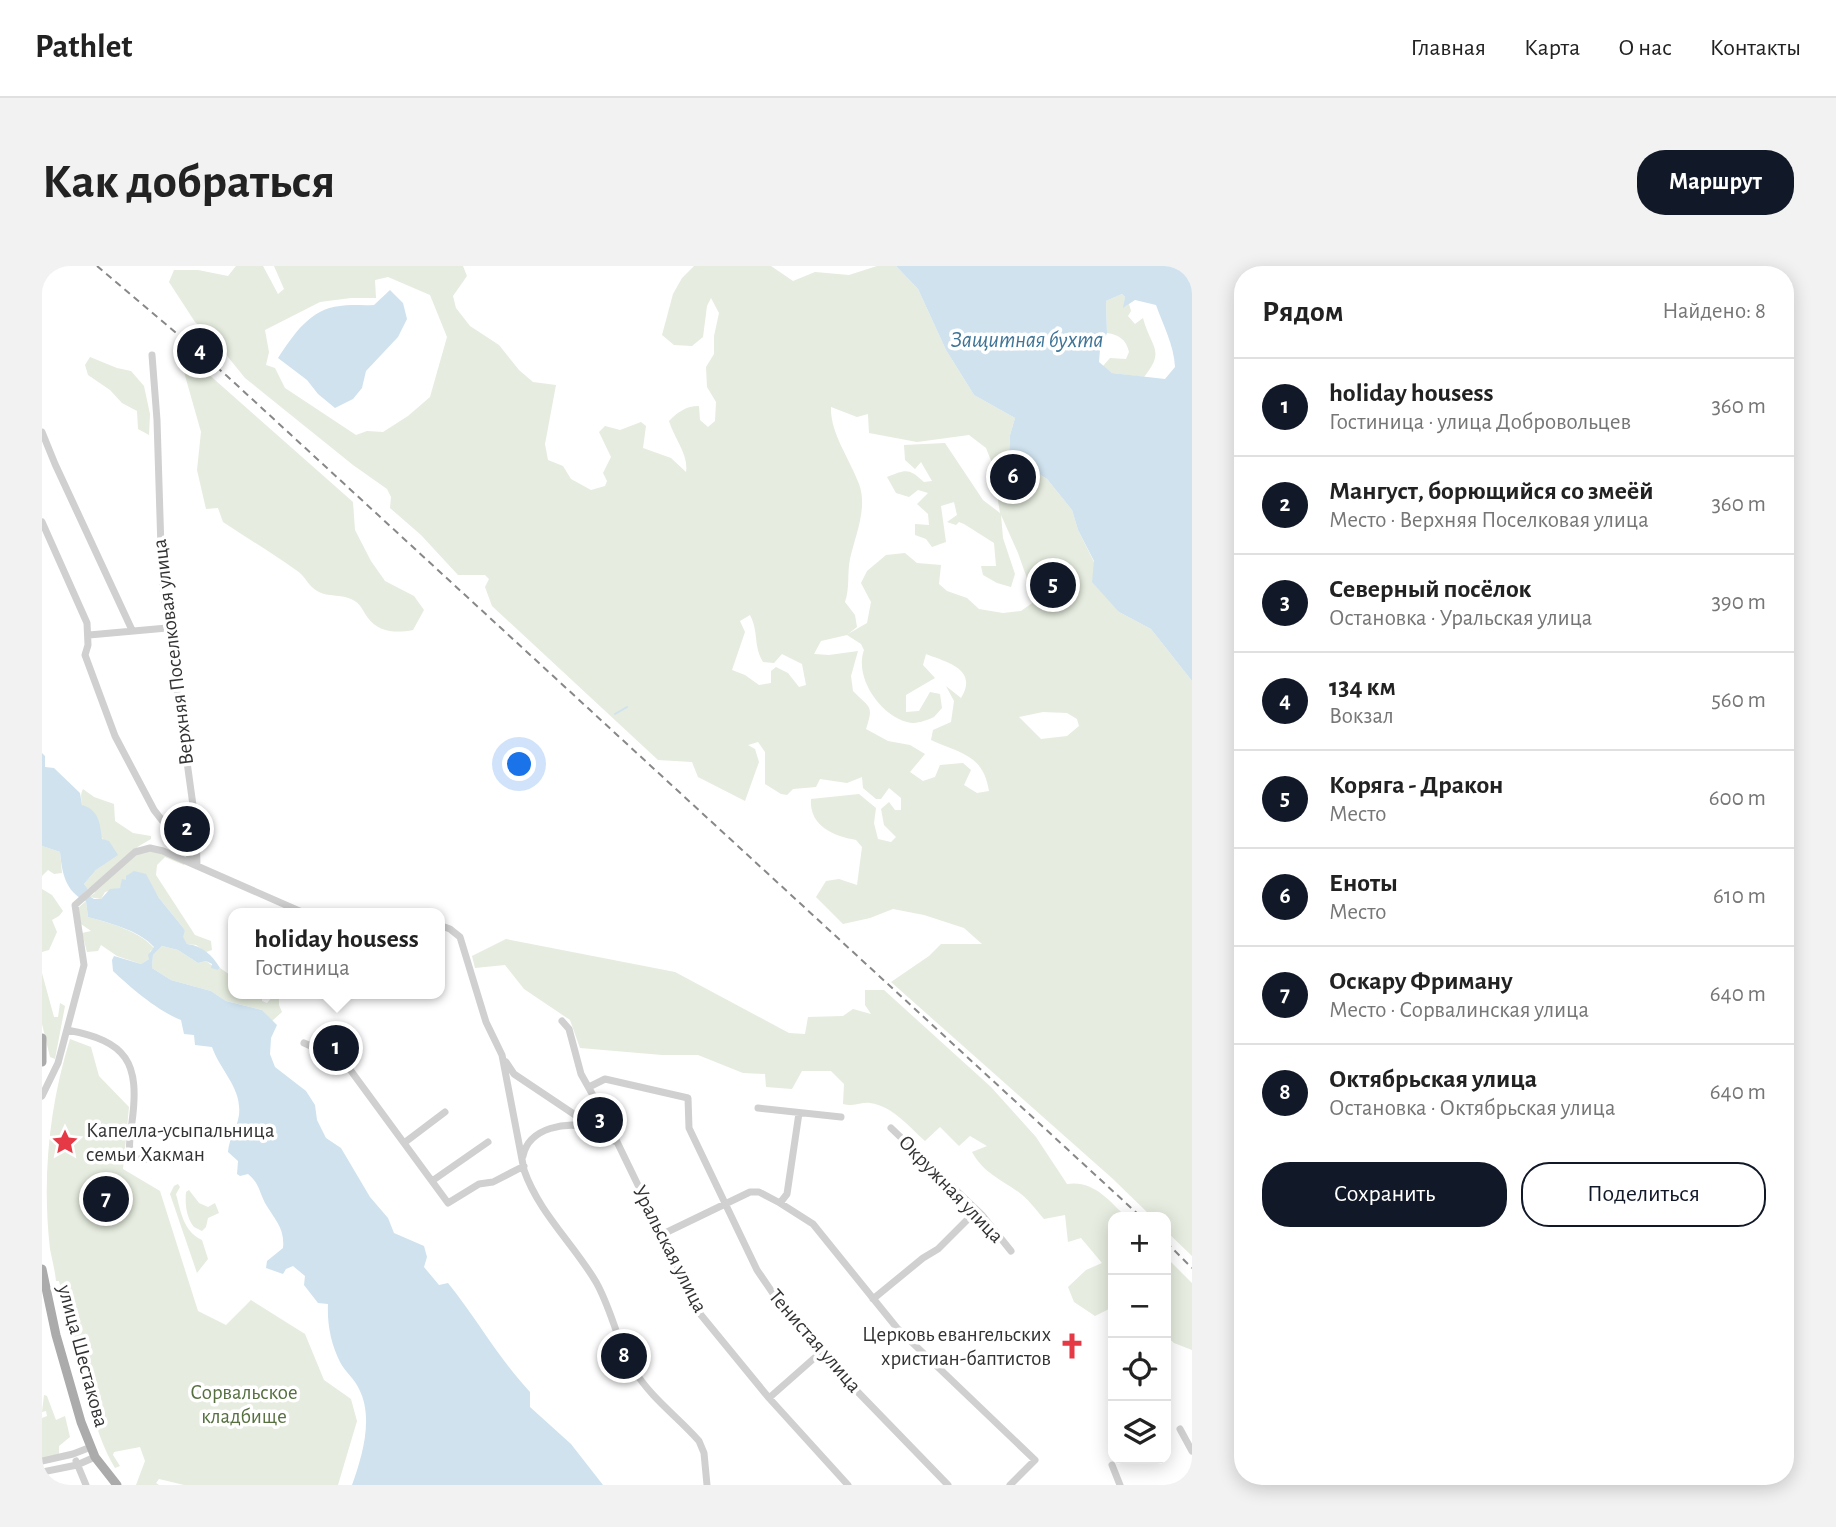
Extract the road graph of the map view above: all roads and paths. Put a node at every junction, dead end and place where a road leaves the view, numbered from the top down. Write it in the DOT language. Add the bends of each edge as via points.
graph roads {
  1 [pos="152,355"];
  2 [pos="42,432"];
  3 [pos="42,522"];
  4 [pos="167,628"];
  5 [pos="132,630"];
  6 [pos="89,635"];
  7 [pos="197,866"];
  8 [pos="293,908"];
  9 [pos="445,927"];
  10 [pos="562,1021"];
  11 [pos="67,1030"];
  12 [pos="42,1038"];
  13 [pos="304,1043"];
  14 [pos="502,1055"];
  15 [pos="42,1062"];
  16 [pos="589,1087"];
  17 [pos="42,1096"];
  18 [pos="758,1108"];
  19 [pos="445,1112"];
  20 [pos="799,1113"];
  21 [pos="841,1117"];
  22 [pos="891,1128"];
  23 [pos="599,1130"];
  24 [pos="488,1142"];
  25 [pos="404,1143"];
  26 [pos="617,1144"];
  27 [pos="523,1156"];
  28 [pos="203,1159"];
  29 [pos="523,1166"];
  30 [pos="432,1181"];
  31 [pos="724,1202"];
  32 [pos="780,1203"];
  33 [pos="976,1211"];
  34 [pos="663,1234"];
  35 [pos="1011,1251"];
  36 [pos="42,1269"];
  37 [pos="873,1299"];
  38 [pos="820,1353"];
  39 [pos="769,1398"];
  40 [pos="1180,1429"];
  41 [pos="91,1447"];
  42 [pos="1192,1451"];
  43 [pos="73,1454"];
  44 [pos="95,1457"];
  45 [pos="42,1461"];
  46 [pos="77,1465"];
  47 [pos="1112,1465"];
  48 [pos="42,1472"];
  49 [pos="86,1485"];
  50 [pos="117,1485"];
  51 [pos="707,1485"];
  52 [pos="848,1485"];
  53 [pos="948,1485"];
  54 [pos="1010,1485"];
  55 [pos="1120,1485"];
  1 -- 4 [label="street, Верхняя Поселковая улица"];
  2 -- 5 [label="street"];
  3 -- 6 [label="street"];
  4 -- 5 [label="street"];
  4 -- 7 [label="street, Верхняя Поселковая улица" via="196,827"];
  5 -- 6 [label="street"];
  6 -- 7 [label="street" via="85,655 115,736 154,810"];
  7 -- 8 [label="street"];
  7 -- 11 [label="street" via="163,851 144,849 77,901 74,909 84,965"];
  9 -- 14 [label="street" via="460,937 486,1022"];
  10 -- 16 [label="street, Уральская улица" via="569,1028"];
  11 -- 17 [label="street"];
  11 -- 28 [label="street" via="110,1043 129,1066 136,1093 132,1159"];
  12 -- 15 [label="main road"];
  13 -- 25 [label="street" via="343,1060"];
  14 -- 23 [label="street" via="514,1074"];
  14 -- 27 [label="street"];
  16 -- 26 [label="street, Уральская улица"];
  16 -- 31 [label="street, Тенистая улица" via="605,1079 688,1098 689,1128"];
  18 -- 20 [label="street"];
  19 -- 25 [label="street"];
  20 -- 21 [label="street"];
  20 -- 32 [label="street" via="787,1194"];
  22 -- 33 [label="street, Окружная улица"];
  23 -- 26 [label="street"];
  23 -- 27 [label="street" via="578,1125 553,1128 530,1141"];
  24 -- 30 [label="street"];
  25 -- 30 [label="street"];
  26 -- 34 [label="street, Уральская улица"];
  27 -- 29 [label="street"];
  29 -- 30 [label="street" via="448,1203"];
  29 -- 51 [label="street" via="543,1209 596,1282 635,1372 699,1441"];
  31 -- 32 [label="street" via="759,1192"];
  31 -- 34 [label="street"];
  31 -- 38 [label="street, Тенистая улица" via="757,1270"];
  32 -- 37 [label="street" via="813,1224"];
  33 -- 35 [label="street, Окружная улица"];
  33 -- 37 [label="street" via="939,1249"];
  34 -- 39 [label="street, Уральская улица" via="701,1315"];
  36 -- 41 [label="main road, улица Шестакова" via="73,1397"];
  37 -- 54 [label="street" via="897,1328 1035,1460"];
  38 -- 39 [label="street"];
  38 -- 53 [label="street, Тенистая улица"];
  39 -- 52 [label="street, Уральская улица"];
  40 -- 42 [label="street"];
  41 -- 43 [label="street"];
  41 -- 44 [label="main road, улица Шестакова"];
  43 -- 45 [label="street"];
  43 -- 46 [label="street"];
  44 -- 46 [label="street"];
  44 -- 50 [label="main road, улица Шестакова"];
  46 -- 48 [label="street"];
  46 -- 49 [label="street"];
  47 -- 55 [label="street"];
}
